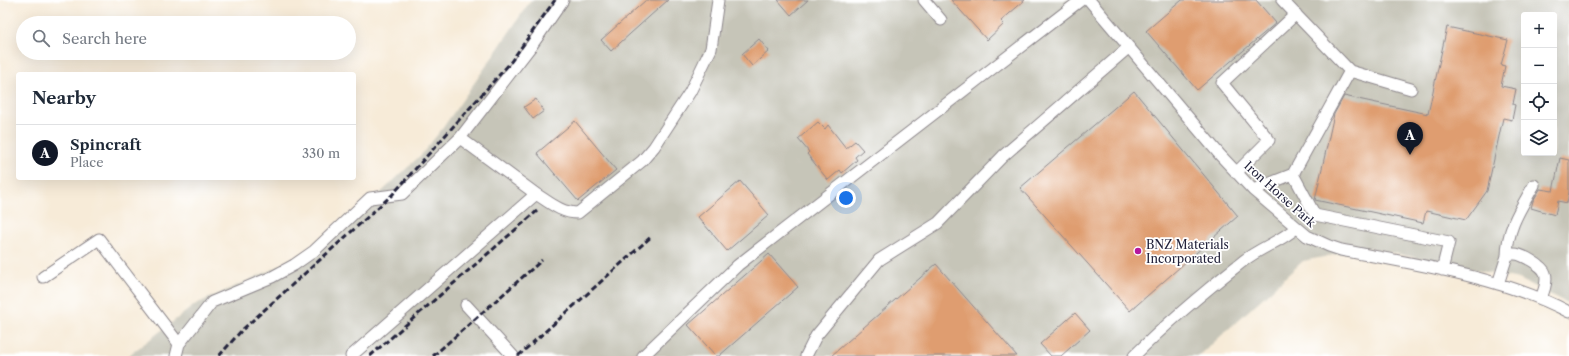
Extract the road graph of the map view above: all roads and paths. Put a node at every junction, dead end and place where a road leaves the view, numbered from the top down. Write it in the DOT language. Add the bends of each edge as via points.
graph roads {
  1 [pos="563,0"];
  2 [pos="718,0"];
  3 [pos="924,0"];
  4 [pos="1081,0"];
  5 [pos="1089,0"];
  6 [pos="1282,0"];
  7 [pos="1296,14"];
  8 [pos="940,20"];
  9 [pos="1129,47"];
  10 [pos="1350,71"];
  11 [pos="1412,89"];
  12 [pos="460,138"];
  13 [pos="1236,173"];
  14 [pos="1293,174"];
  15 [pos="1534,186"];
  16 [pos="1253,190"];
  17 [pos="536,194"];
  18 [pos="1296,228"];
  19 [pos="1507,256"];
  20 [pos="1442,270"];
  21 [pos="43,277"];
  22 [pos="1498,284"];
  23 [pos="1541,298"];
  24 [pos="466,305"];
  25 [pos="1569,312"];
  26 [pos="179,344"];
  27 [pos="176,356"];
  28 [pos="351,356"];
  29 [pos="513,356"];
  30 [pos="643,356"];
  31 [pos="806,356"];
  32 [pos="1134,356"];
  1 -- 12 [label="street" via="532,45"];
  2 -- 17 [label="street" via="711,49 705,63 690,92 642,161 578,213 567,213"];
  3 -- 8 [label="street"];
  4 -- 30 [label="street" via="738,264"];
  5 -- 9 [label="street, Iron Horse Park"];
  6 -- 7 [label="street"];
  7 -- 10 [label="street"];
  7 -- 13 [label="street" via="1222,84 1270,140"];
  9 -- 13 [label="street, Iron Horse Park"];
  9 -- 31 [label="street" via="1003,156 938,223 879,260 816,336"];
  10 -- 11 [label="street"];
  10 -- 14 [label="street"];
  12 -- 17 [label="street"];
  12 -- 26 [label="street" via="402,194 370,198 314,251 294,265 212,302"];
  13 -- 16 [label="street, Iron Horse Park"];
  14 -- 16 [label="street"];
  14 -- 20 [label="street" via="1315,215 1449,242"];
  15 -- 19 [label="street" via="1515,218 1507,242"];
  16 -- 18 [label="street, Iron Horse Park"];
  17 -- 28 [label="street"];
  18 -- 20 [label="street, Iron Horse Park" via="1328,246"];
  18 -- 32 [label="street" via="1286,237 1260,249 1242,262"];
  19 -- 22 [label="street"];
  19 -- 23 [label="street" via="1514,254 1541,267 1546,281"];
  20 -- 22 [label="street, Iron Horse Park"];
  21 -- 26 [label="street" via="99,239"];
  22 -- 23 [label="street, Iron Horse Park"];
  23 -- 25 [label="street, Iron Horse Park"];
  24 -- 29 [label="street"];
  26 -- 27 [label="street"];
}
